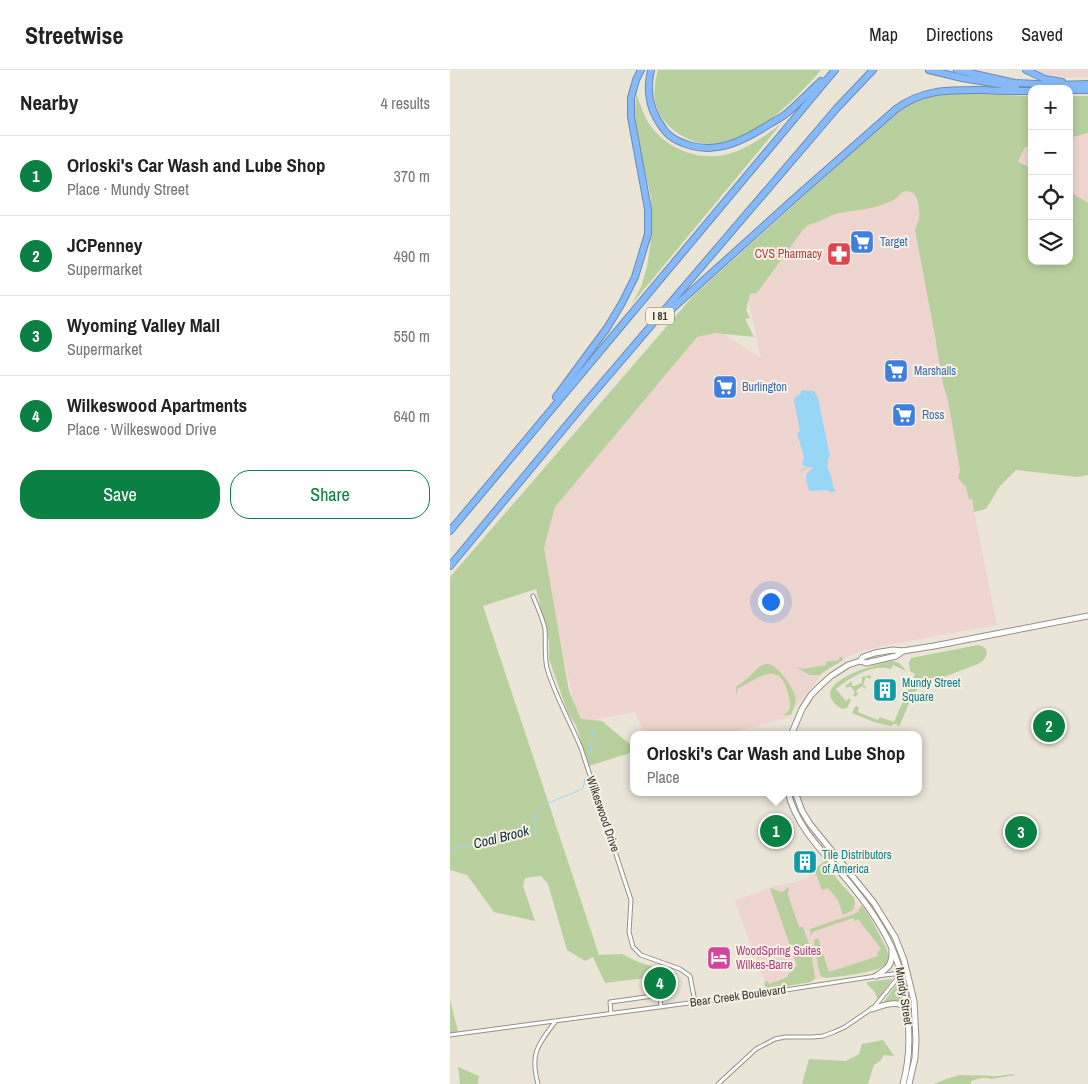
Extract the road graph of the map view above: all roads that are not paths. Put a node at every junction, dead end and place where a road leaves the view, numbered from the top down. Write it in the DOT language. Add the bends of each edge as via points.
graph roads {
  1 [pos="641,70"];
  2 [pos="651,70"];
  3 [pos="834,70"];
  4 [pos="873,70"];
  5 [pos="929,70"];
  6 [pos="958,70"];
  7 [pos="1026,70"];
  8 [pos="1088,83"];
  9 [pos="1028,88"];
  10 [pos="1088,89"];
  11 [pos="1073,90"];
  12 [pos="1028,91"];
  13 [pos="645,334"];
  14 [pos="490,484"];
  15 [pos="450,531"];
  16 [pos="450,566"];
  17 [pos="533,596"];
  18 [pos="1088,616"];
  19 [pos="793,731"];
  20 [pos="789,796"];
  21 [pos="796,796"];
  22 [pos="892,948"];
  23 [pos="904,972"];
  24 [pos="876,976"];
  25 [pos="695,1002"];
  26 [pos="661,1007"];
  27 [pos="872,1009"];
  28 [pos="908,1012"];
  29 [pos="611,1014"];
  30 [pos="555,1022"];
  31 [pos="450,1035"];
  32 [pos="538,1084"];
  33 [pos="718,1084"];
  34 [pos="903,1084"];
  35 [pos="910,1084"];
  1 -- 14 [label="highway" via="632,98 631,117 648,209 648,234 635,277 607,328"];
  2 -- 3 [label="highway" via="650,104 665,132 685,144 718,148 753,135 786,114"];
  3 -- 14 [label="highway, I 81"];
  4 -- 13 [label="highway, I 81" via="836,108"];
  5 -- 9 [label="highway"];
  6 -- 8 [label="highway" via="1015,83 1057,86"];
  7 -- 8 [label="highway" via="1045,79"];
  10 -- 11 [label="highway"];
  12 -- 13 [label="highway" via="935,91 906,101"];
  13 -- 16 [label="highway, I 81"];
  14 -- 15 [label="highway, I 81"];
  17 -- 25 [label="street, Wilkeswood Drive" via="544,629 547,668 581,748 631,900 629,932 633,947 641,955 690,976"];
  18 -- 19 [label="main road" via="863,657 831,676 811,695"];
  20 -- 22 [label="main road, Mundy Street" via="804,828 869,907"];
  21 -- 23 [label="main road, Mundy Street" via="810,824 885,919 895,937"];
  22 -- 23 [label="main road, Mundy Street"];
  22 -- 24 [label="main road" via="891,964"];
  23 -- 24 [label="street, Bear Creek Boulevard"];
  23 -- 27 [label="street"];
  23 -- 28 [label="main road, Mundy Street"];
  23 -- 35 [label="main road, Mundy Street" via="914,1001 916,1040"];
  24 -- 25 [label="street, Bear Creek Boulevard"];
  25 -- 26 [label="street, Bear Creek Boulevard"];
  26 -- 29 [label="street, Bear Creek Boulevard"];
  26 -- 29 [label="street" via="660,995 610,1002"];
  27 -- 28 [label="main road" via="897,1004"];
  27 -- 33 [label="street" via="829,1034 785,1037 769,1042 756,1049"];
  28 -- 34 [label="main road, Mundy Street" via="910,1040"];
  29 -- 30 [label="street, Bear Creek Boulevard"];
  30 -- 31 [label="street, Bear Creek Boulevard"];
  30 -- 32 [label="street" via="540,1042 534,1059"];
}
